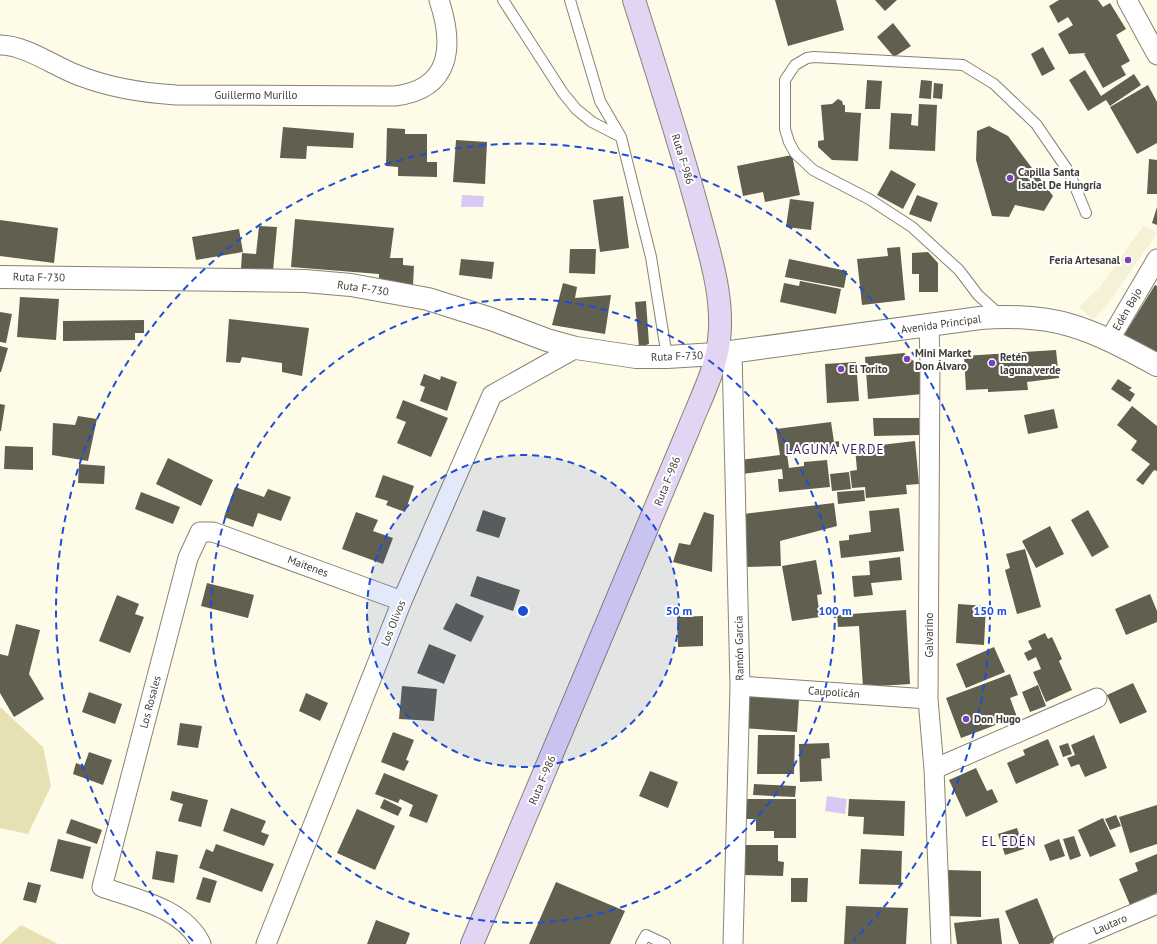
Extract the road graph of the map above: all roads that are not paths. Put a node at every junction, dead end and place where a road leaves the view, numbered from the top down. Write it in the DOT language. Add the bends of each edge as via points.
graph roads {
  1 [pos="438,0"];
  2 [pos="503,0"];
  3 [pos="570,0"];
  4 [pos="634,0"];
  5 [pos="1127,0"];
  6 [pos="0,45"];
  7 [pos="1157,55"];
  8 [pos="621,137"];
  9 [pos="1086,212"];
  10 [pos="1157,259"];
  11 [pos="0,277"];
  12 [pos="1001,316"];
  13 [pos="929,326"];
  14 [pos="1110,339"];
  15 [pos="576,348"];
  16 [pos="724,353"];
  17 [pos="667,357"];
  18 [pos="1157,364"];
  19 [pos="213,532"];
  20 [pos="402,601"];
  21 [pos="740,686"];
  22 [pos="1097,698"];
  23 [pos="928,699"];
  24 [pos="934,769"];
  25 [pos="1157,904"];
  26 [pos="201,944"];
  27 [pos="266,944"];
  28 [pos="472,944"];
  29 [pos="642,944"];
  30 [pos="665,944"];
  31 [pos="733,944"];
  32 [pos="941,944"];
  33 [pos="1063,944"];
  1 -- 6 [label="street, Guillermo Murillo" via="448,34 446,57 442,67 436,76 418,90 395,96 151,93 103,84 79,76 17,47"];
  2 -- 8 [label="lane" via="576,109 592,122"];
  3 -- 8 [label="lane" via="600,101"];
  4 -- 16 [label="main road, Ruta F-986" via="712,263 720,322 719,341"];
  5 -- 7 [label="street"];
  8 -- 17 [label="lane" via="651,257"];
  9 -- 12 [label="lane" via="1069,172 1036,124 994,84 963,65 814,57 800,61 789,72 785,80 785,129 795,153 813,170 869,199 912,227 959,270 978,295"];
  10 -- 14 [label="street, Edén Bajo"];
  11 -- 15 [label="street, Ruta F-730" via="305,281 351,285 441,303"];
  12 -- 13 [label="street, Avenida Principal"];
  12 -- 14 [label="street, Avenida Principal" via="1024,316 1068,323"];
  13 -- 16 [label="street, Avenida Principal"];
  13 -- 23 [label="street, Galvarino"];
  14 -- 18 [label="street, Avenida Principal"];
  15 -- 17 [label="street, Ruta F-730" via="636,357"];
  15 -- 20 [label="street, Los Olivos" via="492,395"];
  16 -- 17 [label="street, Ruta F-730"];
  16 -- 21 [label="street, Ramón García"];
  16 -- 28 [label="main road, Ruta F-986" via="708,380"];
  19 -- 20 [label="street, Maitenes"];
  19 -- 26 [label="street, Los Rosales" via="200,532 188,558 102,887 169,912 188,925"];
  20 -- 27 [label="street, Los Olivos"];
  21 -- 23 [label="street, Caupolicán"];
  21 -- 31 [label="street, Ramón García"];
  22 -- 24 [label="street"];
  23 -- 24 [label="street, Galvarino"];
  24 -- 32 [label="street, Galvarino"];
  25 -- 33 [label="street, Lautaro"];
  29 -- 30 [label="lane" via="646,935"];
}
